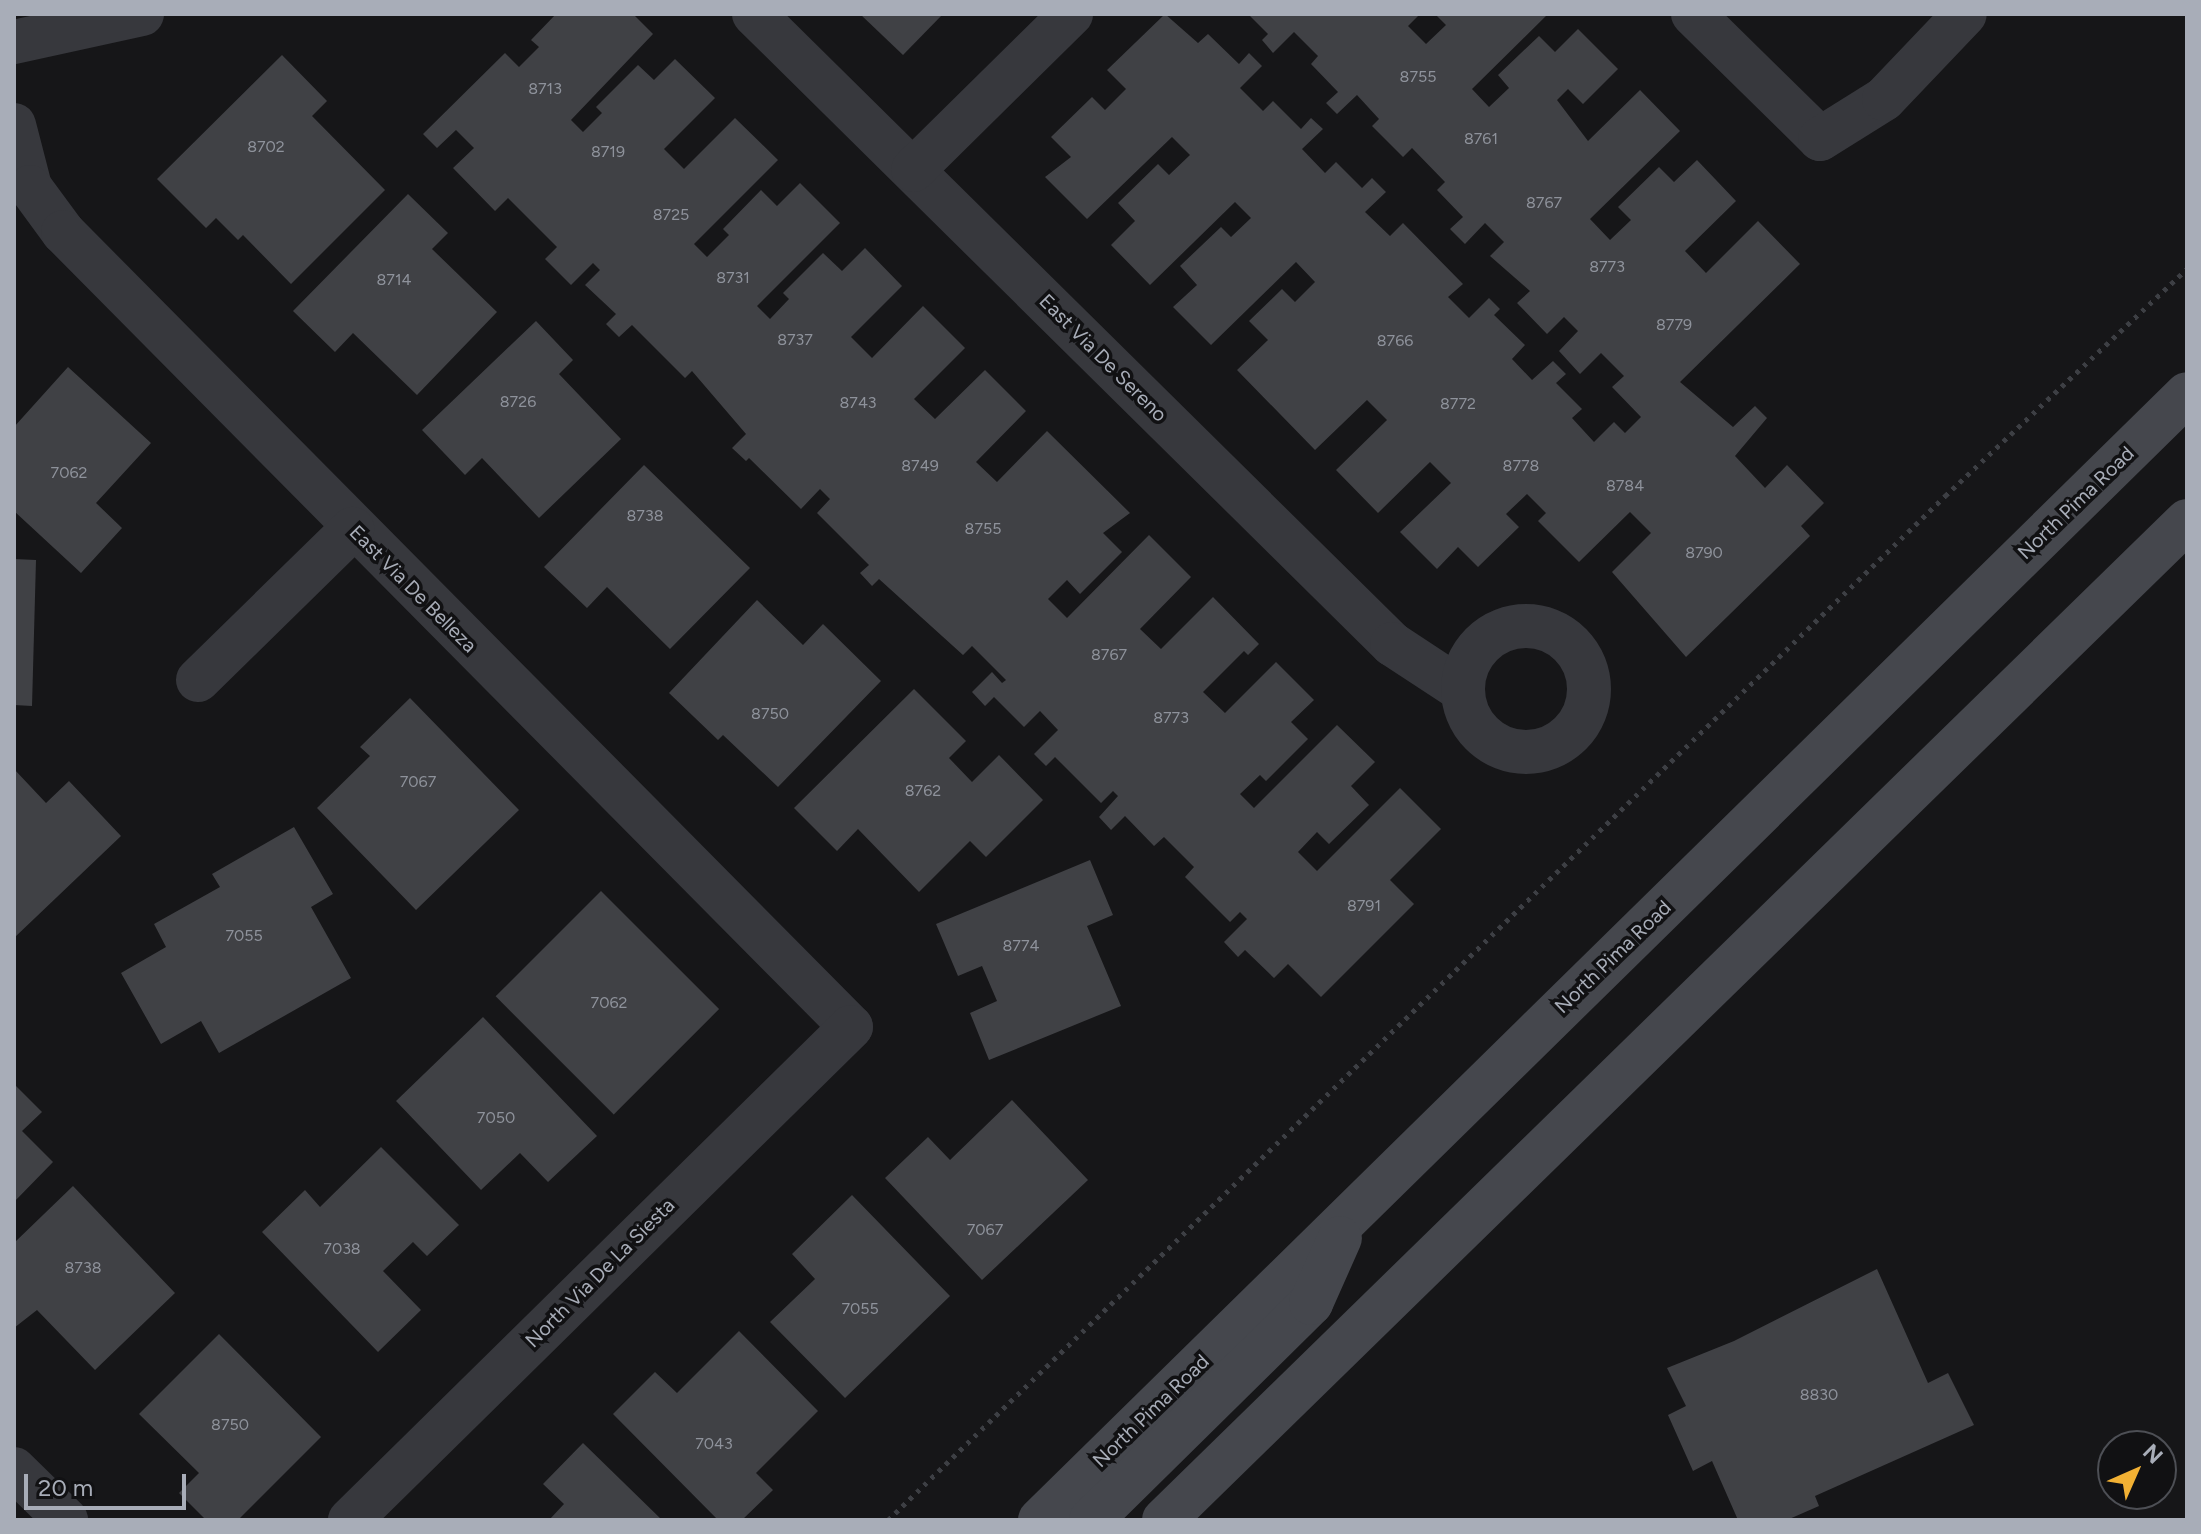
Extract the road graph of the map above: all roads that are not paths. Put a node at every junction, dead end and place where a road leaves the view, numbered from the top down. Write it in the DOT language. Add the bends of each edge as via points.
graph roads {
  1 [pos="142,14"];
  2 [pos="754,14"];
  3 [pos="1071,14"];
  4 [pos="1693,14"];
  5 [pos="1965,14"];
  6 [pos="14,42"];
  7 [pos="14,125"];
  8 [pos="913,170"];
  9 [pos="2187,394"];
  10 [pos="2187,521"];
  11 [pos="352,529"];
  12 [pos="198,680"];
  13 [pos="1462,690"];
  14 [pos="851,1027"];
  15 [pos="1351,1214"];
  16 [pos="14,1469"];
  17 [pos="66,1520"];
  18 [pos="350,1520"];
  19 [pos="1040,1520"];
  20 [pos="1091,1520"];
  21 [pos="1164,1520"];
  1 -- 6 [label="street"];
  2 -- 8 [label="street, East Via De Sereno"];
  3 -- 8 [label="street"];
  4 -- 5 [label="street" via="1820,139 1884,99"];
  7 -- 11 [label="street, East Via De Belleza" via="30,187 63,232"];
  8 -- 13 [label="street, East Via De Sereno" via="1392,644"];
  9 -- 15 [label="main road, North Pima Road"];
  10 -- 21 [label="main road"];
  11 -- 12 [label="street"];
  11 -- 14 [label="street, East Via De Belleza"];
  14 -- 18 [label="street, North Via De La Siesta"];
  15 -- 19 [label="main road, North Pima Road"];
  15 -- 20 [label="main road" via="1311,1303"];
  16 -- 17 [label="street"];
}
